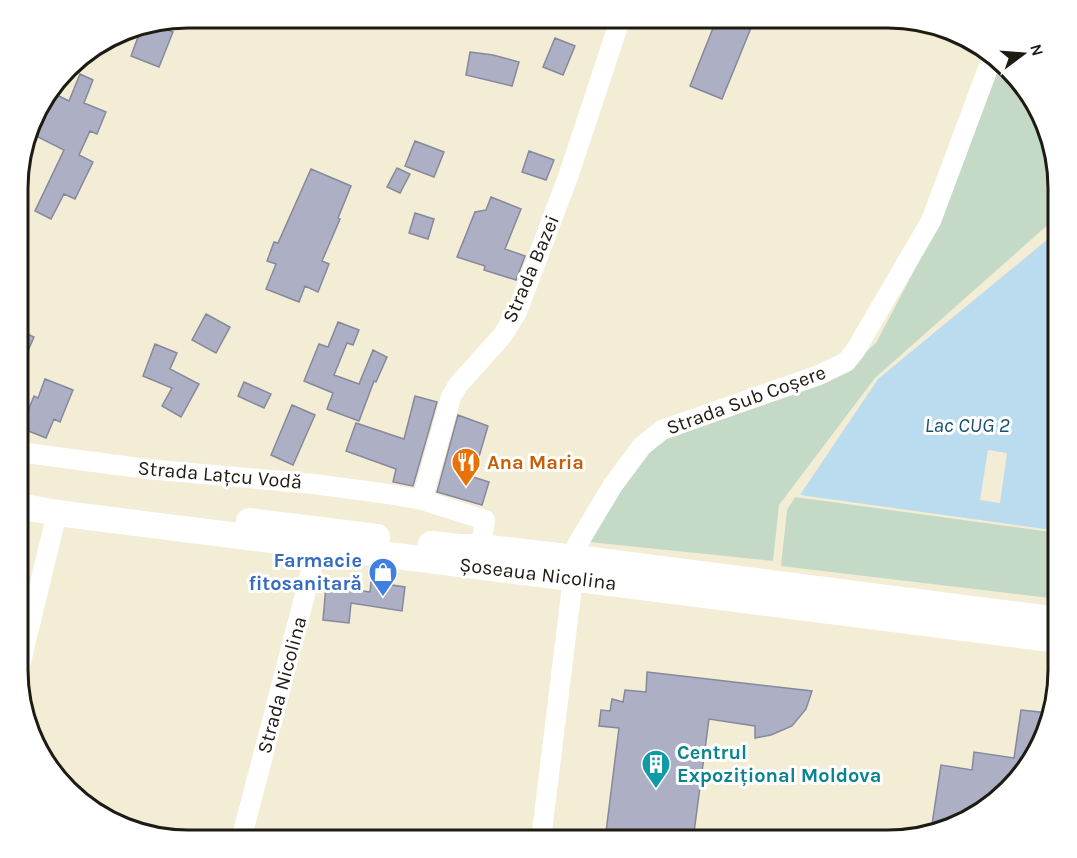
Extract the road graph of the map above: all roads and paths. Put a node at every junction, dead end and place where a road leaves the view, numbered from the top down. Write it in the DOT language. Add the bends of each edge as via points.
graph roads {
  1 [pos="617,29"];
  2 [pos="990,65"];
  3 [pos="29,453"];
  4 [pos="29,494"];
  5 [pos="422,500"];
  6 [pos="29,508"];
  7 [pos="57,513"];
  8 [pos="318,538"];
  9 [pos="479,557"];
  10 [pos="575,569"];
  11 [pos="1048,619"];
  12 [pos="29,629"];
  13 [pos="1048,638"];
  14 [pos="244,829"];
  15 [pos="542,830"];
  1 -- 5 [label="street, Strada Bazei" via="568,177 517,312 451,397"];
  2 -- 10 [label="street, Strada Sub Coșere" via="931,221 846,362 662,430 642,446 613,485 577,545"];
  3 -- 5 [label="street, Strada Lațcu Vodă" via="147,469 314,483"];
  4 -- 8 [label="main road, Șoseaua Nicolina"];
  5 -- 9 [label="street" via="485,520"];
  6 -- 7 [label="main road, Șoseaua Nicolina"];
  7 -- 8 [label="main road, Șoseaua Nicolina"];
  7 -- 12 [label="street"];
  8 -- 9 [label="main road, Șoseaua Nicolina"];
  8 -- 14 [label="street, Strada Nicolina"];
  9 -- 10 [label="main road, Șoseaua Nicolina"];
  10 -- 11 [label="main road, Șoseaua Nicolina"];
  10 -- 13 [label="main road, Șoseaua Nicolina"];
  10 -- 15 [label="street, Strada Sub Coșere"];
}
